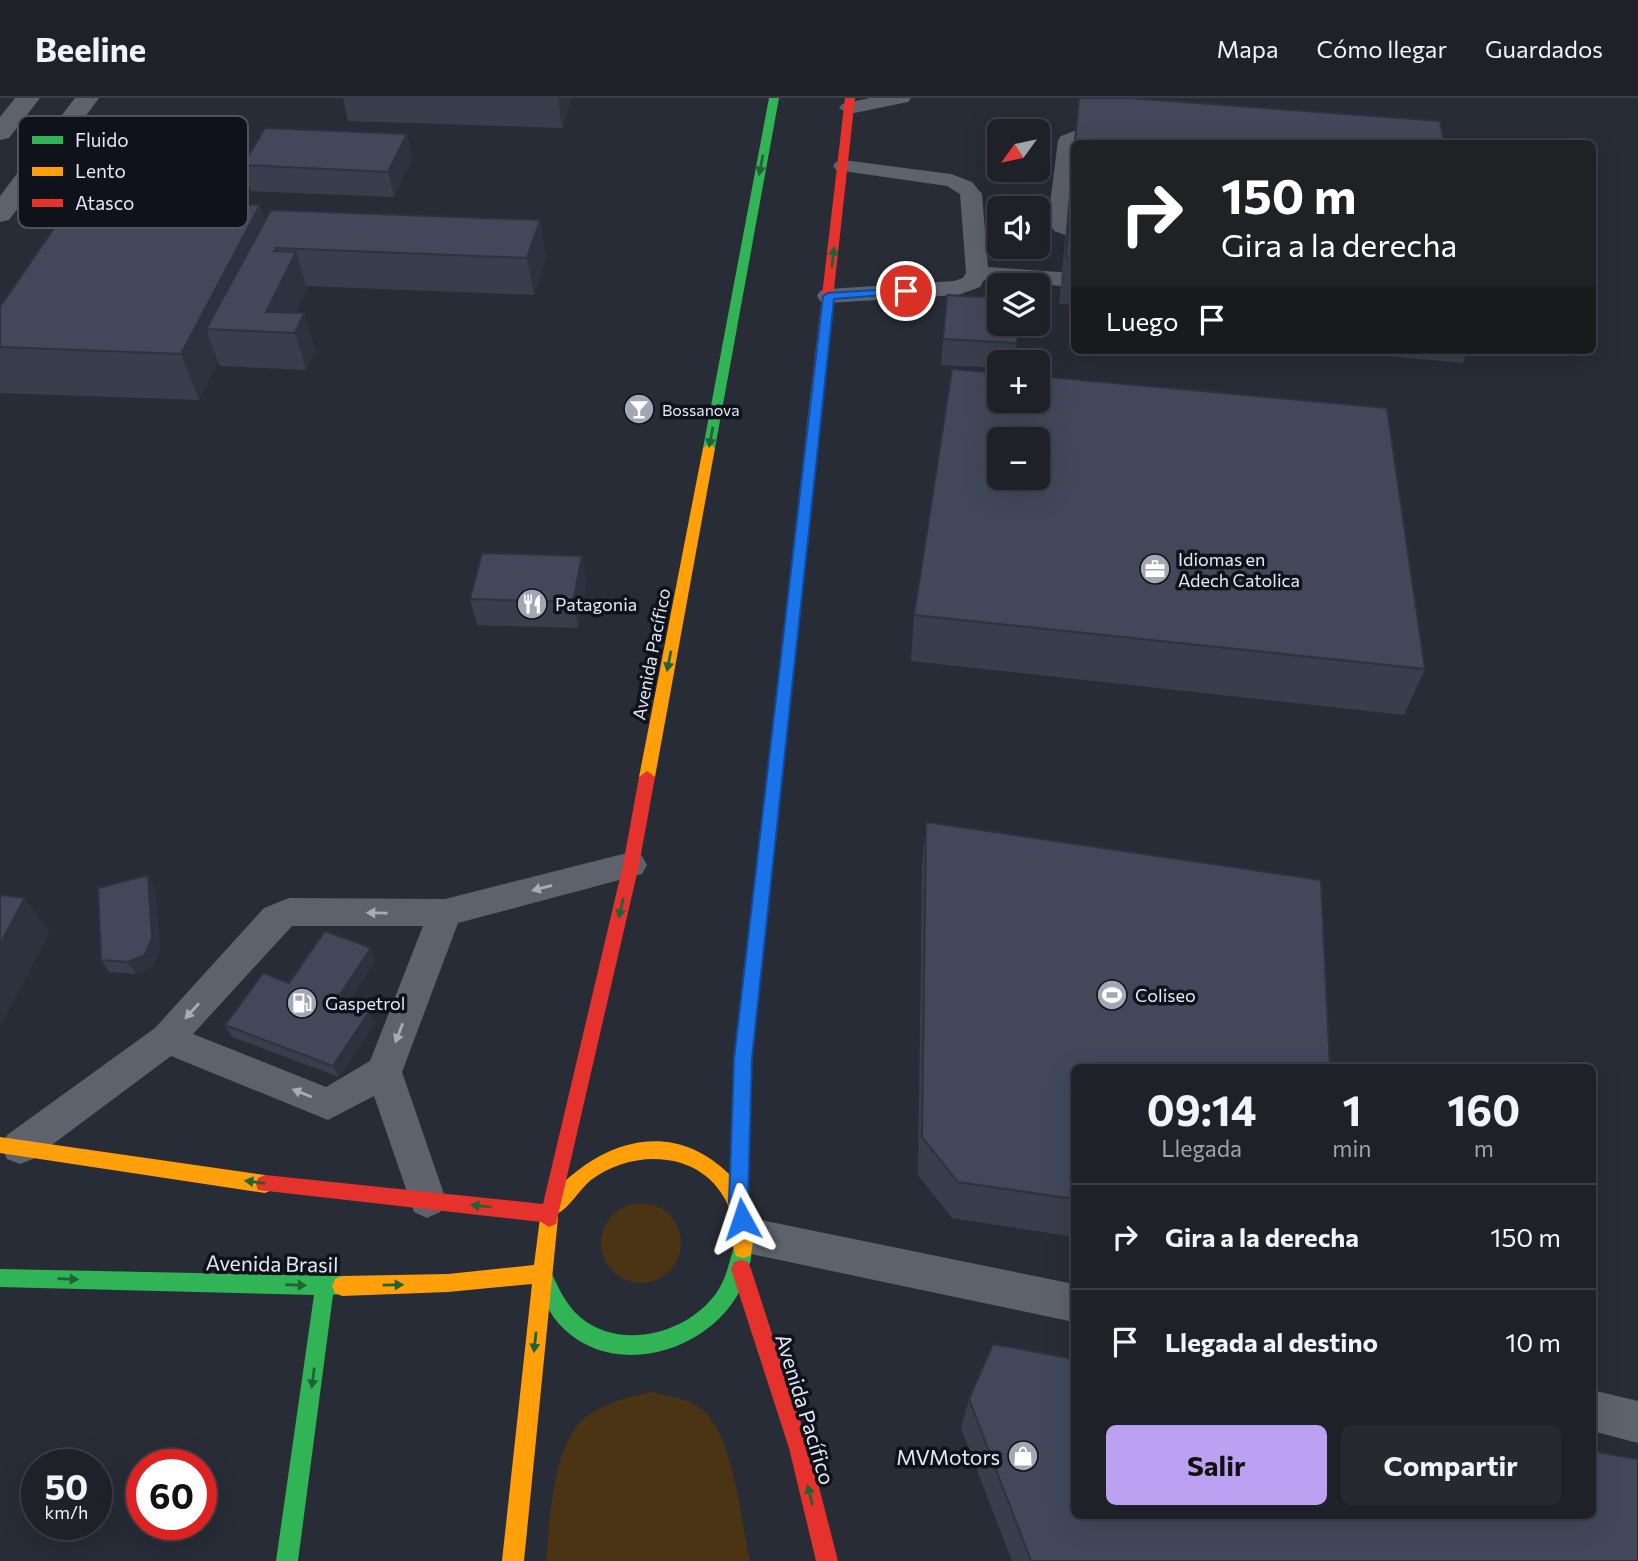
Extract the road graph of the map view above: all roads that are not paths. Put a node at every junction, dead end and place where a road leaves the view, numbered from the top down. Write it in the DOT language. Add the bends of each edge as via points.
graph roads {
  1 [pos="28,98"];
  2 [pos="86,98"];
  3 [pos="774,98"];
  4 [pos="901,98"];
  5 [pos="849,103"];
  6 [pos="73,116"];
  7 [pos="0,133"];
  8 [pos="1145,140"];
  9 [pos="842,166"];
  10 [pos="18,169"];
  11 [pos="0,172"];
  12 [pos="18,190"];
  13 [pos="0,214"];
  14 [pos="1071,229"];
  15 [pos="977,273"];
  16 [pos="1071,280"];
  17 [pos="828,296"];
  18 [pos="631,865"];
  19 [pos="445,913"];
  20 [pos="167,1039"];
  21 [pos="384,1072"];
  22 [pos="10,1146"];
  23 [pos="427,1200"];
  24 [pos="549,1214"];
  25 [pos="742,1236"];
  26 [pos="542,1274"];
  27 [pos="0,1278"];
  28 [pos="325,1286"];
  29 [pos="1071,1302"];
  30 [pos="1596,1411"];
  31 [pos="1638,1422"];
  32 [pos="287,1561"];
  33 [pos="513,1561"];
  34 [pos="827,1561"];
  1 -- 7 [label="street"];
  2 -- 6 [label="street"];
  3 -- 18 [label="main road, Avenida Pacífico, one-way"];
  4 -- 5 [label="lane"];
  5 -- 9 [label="main road, Avenida Pacífico"];
  8 -- 14 [label="lane" via="1082,134 1068,140 1059,220"];
  9 -- 15 [label="lane" via="951,180 965,186 971,194"];
  17 -- 9 [label="main road, Avenida Pacífico, one-way"];
  10 -- 11 [label="street"];
  12 -- 13 [label="street"];
  15 -- 16 [label="lane"];
  15 -- 17 [label="lane" via="972,282 958,288"];
  17 -- 25 [label="main road, Avenida Pacífico" via="743,1058"];
  18 -- 19 [label="lane, one-way"];
  18 -- 24 [label="main road, Avenida Pacífico, one-way"];
  19 -- 20 [label="lane, one-way" via="289,912 276,918"];
  19 -- 21 [label="lane, one-way"];
  21 -- 20 [label="lane, one-way" via="328,1104"];
  20 -- 22 [label="lane"];
  21 -- 23 [label="lane"];
  23 -- 22 [label="main road, one-way" via="261,1184"];
  24 -- 23 [label="main road, one-way"];
  24 -- 25 [label="main road" via="568,1185 595,1163 628,1151 661,1149 693,1158 720,1176"];
  24 -- 26 [label="main road"];
  25 -- 26 [label="main road" via="727,1298 703,1323 673,1339 639,1346 606,1342 577,1326 555,1303"];
  25 -- 29 [label="lane"];
  34 -- 25 [label="main road, Avenida Pacífico, one-way"];
  28 -- 26 [label="main road, Avenida Brasil, one-way" via="448,1283"];
  26 -- 33 [label="main road, one-way"];
  27 -- 28 [label="main road, Avenida Brasil, one-way"];
  28 -- 32 [label="main road, one-way"];
  30 -- 31 [label="lane"];
}
